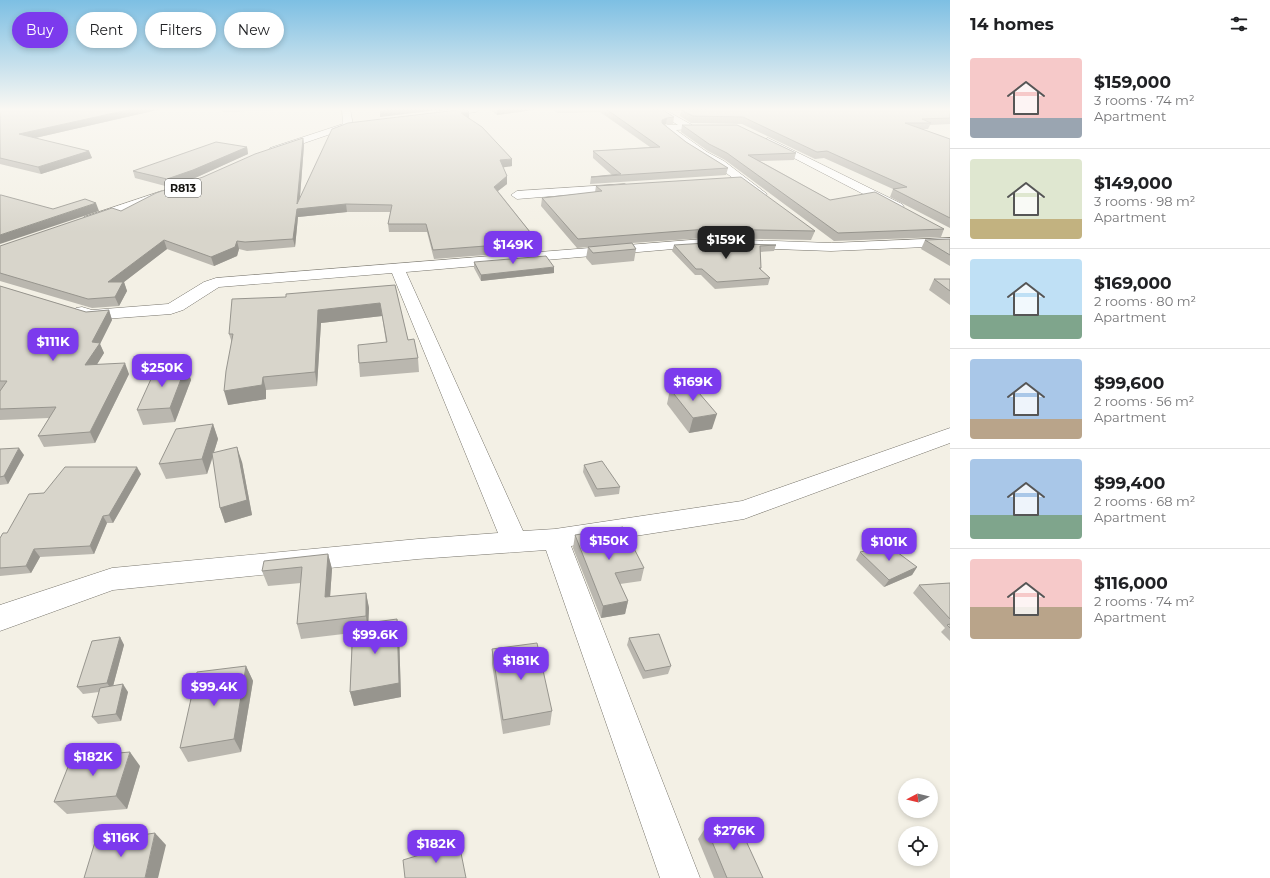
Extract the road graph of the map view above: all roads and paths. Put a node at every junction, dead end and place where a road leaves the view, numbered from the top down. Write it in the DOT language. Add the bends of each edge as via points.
graph roads {
  1 [pos="275,150"];
  2 [pos="699,150"];
  3 [pos="786,150"];
  4 [pos="260,155"];
  5 [pos="742,179"];
  6 [pos="726,180"];
  7 [pos="633,187"];
  8 [pos="170,192"];
  9 [pos="517,195"];
  10 [pos="767,199"];
  11 [pos="909,213"];
  12 [pos="82,223"];
  13 [pos="948,236"];
  14 [pos="818,238"];
  15 [pos="831,247"];
  16 [pos="397,268"];
  17 [pos="69,308"];
  18 [pos="950,435"];
  19 [pos="555,539"];
  20 [pos="514,541"];
  21 [pos="0,618"];
  22 [pos="680,878"];
  1 -- 4 [label="street"];
  2 -- 5 [label="street"];
  3 -- 11 [label="street"];
  5 -- 6 [label="street"];
  5 -- 10 [label="street"];
  7 -- 9 [label="street"];
  8 -- 12 [label="street, R813"];
  13 -- 15 [label="street"];
  14 -- 15 [label="street"];
  15 -- 16 [label="street" via="705,243"];
  16 -- 17 [label="street" via="216,282 202,288 183,304 156,311 91,315"];
  16 -- 20 [label="street"];
  18 -- 19 [label="street" via="744,510"];
  19 -- 20 [label="street"];
  19 -- 22 [label="street"];
  20 -- 21 [label="street" via="112,579"];
}
